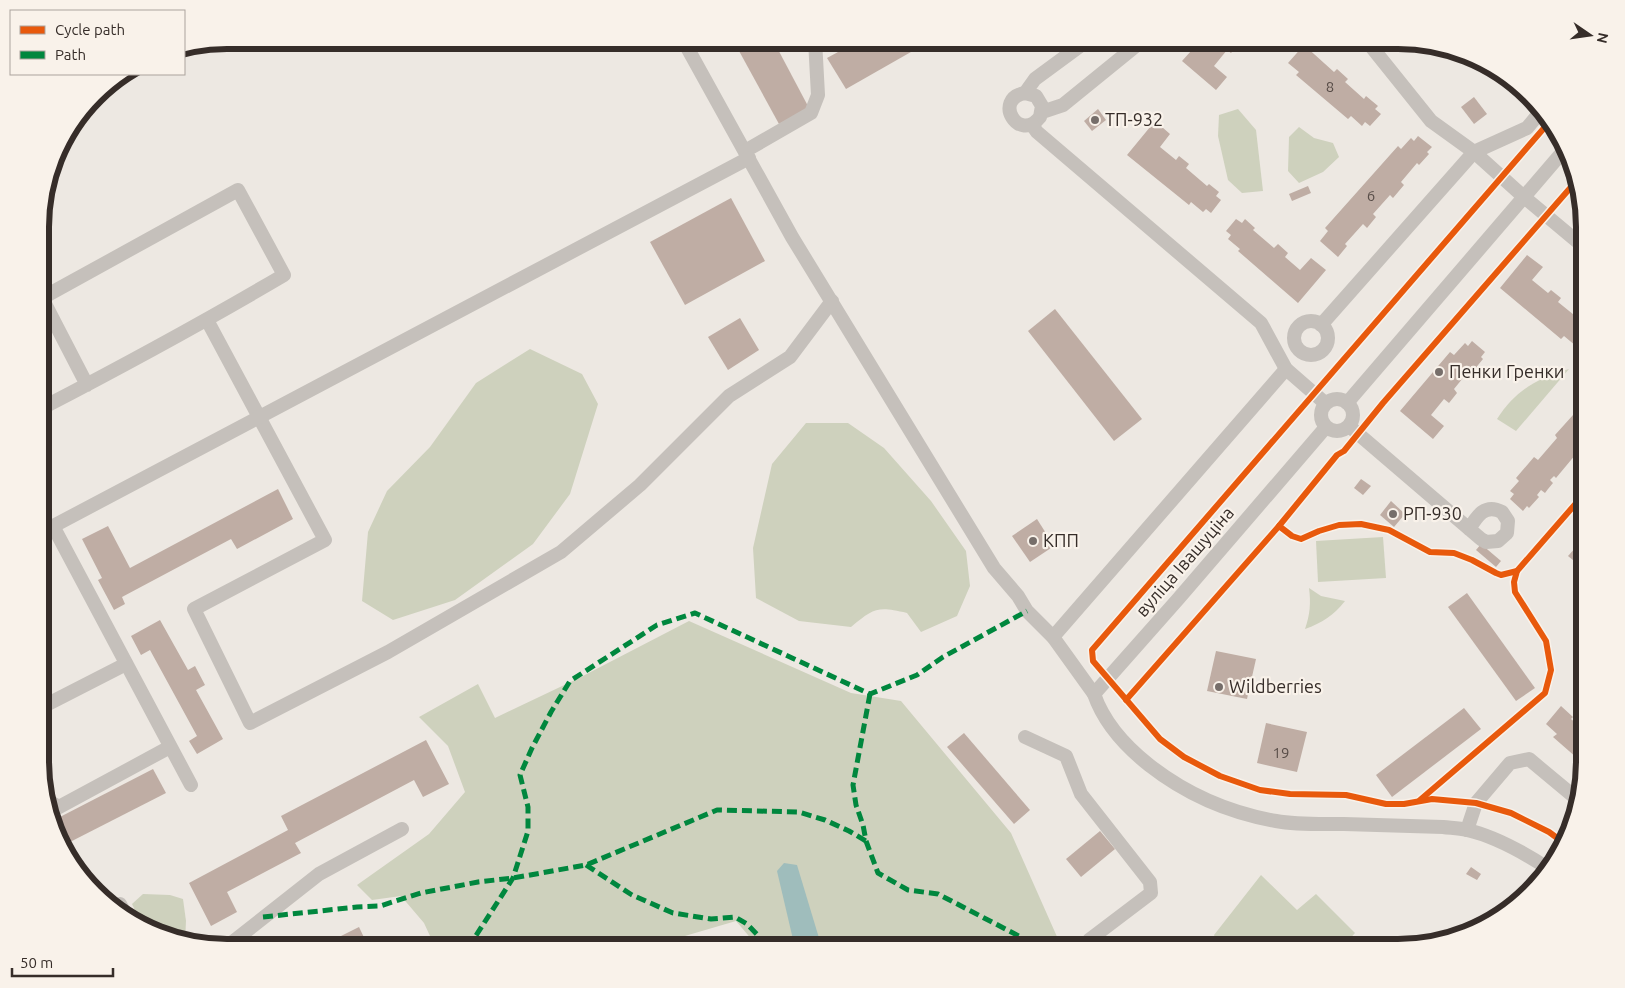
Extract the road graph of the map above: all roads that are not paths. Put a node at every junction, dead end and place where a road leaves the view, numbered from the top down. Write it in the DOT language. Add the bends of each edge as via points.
graph roads {
  1 [pos="688,49"];
  2 [pos="815,49"];
  3 [pos="1076,49"];
  4 [pos="1132,49"];
  5 [pos="1373,49"];
  6 [pos="1025,93"];
  7 [pos="1042,112"];
  8 [pos="1537,116"];
  9 [pos="1032,124"];
  10 [pos="1474,152"];
  11 [pos="747,154"];
  12 [pos="1561,154"];
  13 [pos="1524,197"];
  14 [pos="1576,240"];
  15 [pos="49,294"];
  16 [pos="832,301"];
  17 [pos="49,312"];
  18 [pos="207,320"];
  19 [pos="1321,325"];
  20 [pos="1286,369"];
  21 [pos="87,385"];
  22 [pos="1325,403"];
  23 [pos="1347,403"];
  24 [pos="49,404"];
  25 [pos="259,418"];
  26 [pos="1349,426"];
  27 [pos="1326,427"];
  28 [pos="49,528"];
  29 [pos="1469,529"];
  30 [pos="49,531"];
  31 [pos="1052,637"];
  32 [pos="126,664"];
  33 [pos="1094,694"];
  34 [pos="49,703"];
  35 [pos="1025,737"];
  36 [pos="170,747"];
  37 [pos="191,785"];
  38 [pos="1573,796"];
  39 [pos="54,804"];
  40 [pos="402,829"];
  41 [pos="1467,830"];
  42 [pos="1543,865"];
  43 [pos="236,939"];
  44 [pos="1090,939"];
  1 -- 11 [label="street"];
  2 -- 11 [label="street" via="818,95 812,114"];
  3 -- 6 [label="street" via="1035,79"];
  4 -- 7 [label="street" via="1063,104"];
  5 -- 10 [label="street" via="1431,121"];
  6 -- 7 [label="street" via="1036,96"];
  6 -- 9 [label="street" via="1011,101 1010,112 1020,125"];
  7 -- 9 [label="street"];
  8 -- 10 [label="street" via="1527,128"];
  9 -- 20 [label="street" via="1044,138 1262,322"];
  10 -- 13 [label="street"];
  10 -- 19 [label="street"];
  11 -- 16 [label="street" via="792,237"];
  11 -- 25 [label="street"];
  12 -- 13 [label="street"];
  13 -- 14 [label="street"];
  13 -- 23 [label="street"];
  15 -- 18 [label="street" via="238,190 284,275"];
  16 -- 25 [label="street" via="790,357 729,396 640,485 561,552 388,652 250,724 194,609 325,540"];
  16 -- 31 [label="street" via="994,568 1018,596 1026,611"];
  17 -- 21 [label="street"];
  18 -- 21 [label="street"];
  18 -- 25 [label="street"];
  20 -- 22 [label="street"];
  20 -- 31 [label="street"];
  21 -- 24 [label="street"];
  22 -- 23 [label="street" via="1336,399"];
  22 -- 27 [label="street" via="1320,416"];
  23 -- 26 [label="street" via="1353,414"];
  25 -- 28 [label="street"];
  26 -- 27 [label="street" via="1338,431"];
  26 -- 29 [label="street"];
  27 -- 33 [label="street, вуліца Івашуціна"];
  30 -- 32 [label="street"];
  31 -- 33 [label="street"];
  32 -- 34 [label="street"];
  32 -- 36 [label="street"];
  33 -- 41 [label="street" via="1106,721 1135,754 1166,778 1206,800 1240,813 1278,822"];
  35 -- 44 [label="street" via="1066,756 1082,794 1150,882 1151,893"];
  36 -- 37 [label="street"];
  36 -- 39 [label="street" via="59,807"];
  38 -- 41 [label="street" via="1529,759 1510,763 1476,804"];
  40 -- 43 [label="street" via="319,874"];
  41 -- 42 [label="street" via="1501,842"];
}
